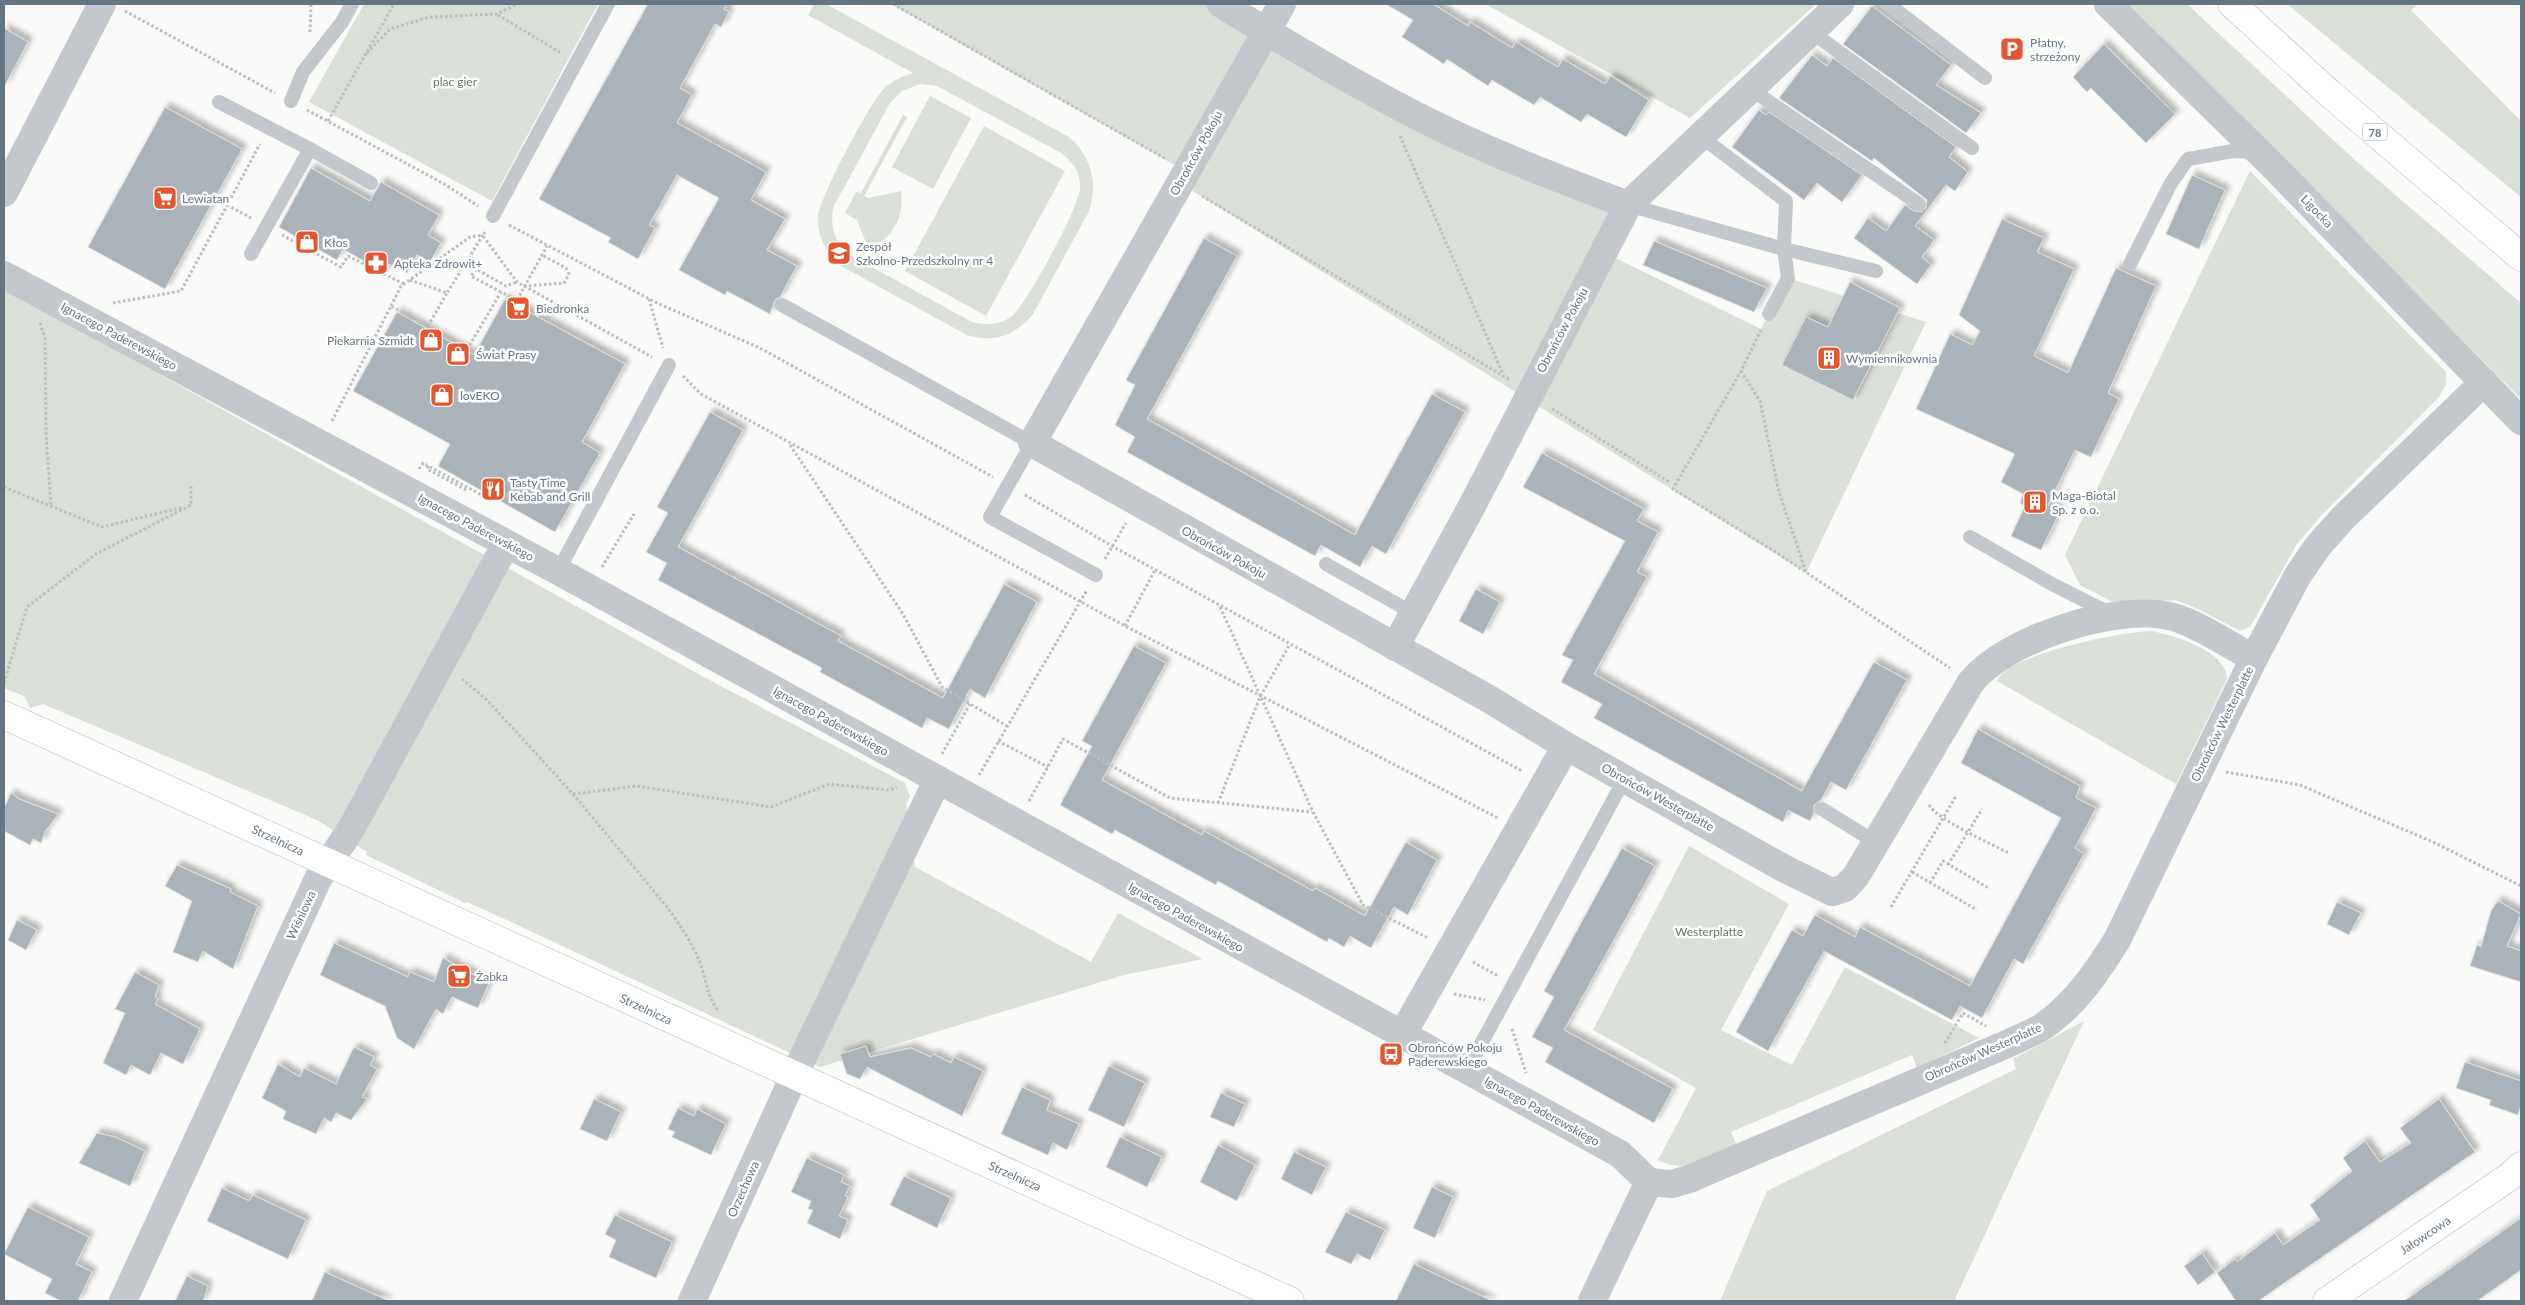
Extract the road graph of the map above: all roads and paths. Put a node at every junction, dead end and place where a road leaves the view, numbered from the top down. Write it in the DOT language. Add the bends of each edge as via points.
graph roads {
  1 [pos="352,4"];
  2 [pos="394,4"];
  3 [pos="517,4"];
  4 [pos="608,4"];
  5 [pos="893,4"];
  6 [pos="1221,4"];
  7 [pos="1282,4"];
  8 [pos="1840,4"];
  9 [pos="1888,4"];
  10 [pos="2108,4"];
  11 [pos="2232,4"];
  12 [pos="110,6"];
  13 [pos="497,14"];
  14 [pos="1266,31"];
  15 [pos="1810,31"];
  16 [pos="367,53"];
  17 [pos="576,62"];
  18 [pos="1985,78"];
  19 [pos="1749,88"];
  20 [pos="291,101"];
  21 [pos="219,102"];
  22 [pos="328,121"];
  23 [pos="268,128"];
  24 [pos="1399,134"];
  25 [pos="1700,136"];
  26 [pos="1972,148"];
  27 [pos="310,149"];
  28 [pos="2259,153"];
  29 [pos="1183,177"];
  30 [pos="371,183"];
  31 [pos="4,193"];
  32 [pos="1919,204"];
  33 [pos="1628,205"];
  34 [pos="227,206"];
  35 [pos="493,216"];
  36 [pos="266,226"];
  37 [pos="483,234"];
  38 [pos="547,246"];
  39 [pos="1784,249"];
  40 [pos="251,254"];
  41 [pos="542,255"];
  42 [pos="2521,257"];
  43 [pos="2130,264"];
  44 [pos="1876,271"];
  45 [pos="4,275"];
  46 [pos="410,280"];
  47 [pos="517,282"];
  48 [pos="404,284"];
  49 [pos="524,286"];
  50 [pos="27,288"];
  51 [pos="501,292"];
  52 [pos="447,293"];
  53 [pos="649,299"];
  54 [pos="109,304"];
  55 [pos="782,304"];
  56 [pos="391,306"];
  57 [pos="1769,314"];
  58 [pos="428,326"];
  59 [pos="667,361"];
  60 [pos="1741,371"];
  61 [pos="1503,374"];
  62 [pos="2484,382"];
  63 [pos="1528,395"];
  64 [pos="2521,421"];
  65 [pos="314,440"];
  66 [pos="789,442"];
  67 [pos="1032,443"];
  68 [pos="423,463"];
  69 [pos="1671,483"];
  70 [pos="1007,484"];
  71 [pos="191,486"];
  72 [pos="4,487"];
  73 [pos="487,498"];
  74 [pos="1138,504"];
  75 [pos="191,505"];
  76 [pos="51,506"];
  77 [pos="634,514"];
  78 [pos="1970,537"];
  79 [pos="506,544"];
  80 [pos="1112,546"];
  81 [pos="1326,564"];
  82 [pos="1155,570"];
  83 [pos="558,571"];
  84 [pos="1806,573"];
  85 [pos="599,574"];
  86 [pos="1096,575"];
  87 [pos="1080,602"];
  88 [pos="1220,606"];
  89 [pos="1413,613"];
  90 [pos="2114,616"];
  91 [pos="1125,626"];
  92 [pos="1290,644"];
  93 [pos="1395,648"];
  94 [pos="2254,658"];
  95 [pos="1958,673"];
  96 [pos="458,676"];
  97 [pos="4,683"];
  98 [pos="1260,697"];
  99 [pos="970,704"];
  100 [pos="4,715"];
  101 [pos="1007,726"];
  102 [pos="998,741"];
  103 [pos="1566,746"];
  104 [pos="1048,767"];
  105 [pos="2201,768"];
  106 [pos="937,771"];
  107 [pos="1624,778"];
  108 [pos="1545,784"];
  109 [pos="904,785"];
  110 [pos="573,794"];
  111 [pos="968,796"];
  112 [pos="1956,796"];
  113 [pos="1926,800"];
  114 [pos="1218,803"];
  115 [pos="1822,809"];
  116 [pos="1982,809"];
  117 [pos="1313,812"];
  118 [pos="1944,818"];
  119 [pos="1017,824"];
  120 [pos="1520,829"];
  121 [pos="1968,831"];
  122 [pos="1875,842"];
  123 [pos="2009,853"];
  124 [pos="329,863"];
  125 [pos="1948,865"];
  126 [pos="1912,872"];
  127 [pos="1930,883"];
  128 [pos="2521,886"];
  129 [pos="1990,889"];
  130 [pos="1891,907"];
  131 [pos="1977,910"];
  132 [pos="1451,951"];
  133 [pos="1513,984"];
  134 [pos="1429,989"];
  135 [pos="1503,1003"];
  136 [pos="722,1017"];
  137 [pos="1989,1028"];
  138 [pos="1402,1035"];
  139 [pos="1944,1045"];
  140 [pos="1467,1070"];
  141 [pos="794,1076"];
  142 [pos="1528,1078"];
  143 [pos="2521,1166"];
  144 [pos="1649,1182"];
  145 [pos="1261,1295"];
  146 [pos="123,1301"];
  147 [pos="692,1301"];
  148 [pos="1290,1301"];
  149 [pos="1592,1301"];
  150 [pos="2327,1301"];
  1 -- 20 [label="lane" via="303,72"];
  2 -- 16 [label="path"];
  3 -- 13 [label="path"];
  4 -- 17 [label="lane"];
  5 -- 29 [label="path"];
  6 -- 14 [label="street"];
  7 -- 14 [label="street, Obrońców Pokoju"];
  8 -- 15 [label="street, Obrońców Pokoju"];
  9 -- 18 [label="lane"];
  10 -- 28 [label="street, Ligocka"];
  11 -- 42 [label="street, 78" via="2329,93"];
  12 -- 20 [label="path"];
  12 -- 31 [label="street"];
  13 -- 16 [label="path" via="422,19 390,29"];
  13 -- 17 [label="path"];
  14 -- 29 [label="street, Obrońców Pokoju"];
  14 -- 33 [label="street" via="1384,99 1456,134"];
  15 -- 19 [label="street, Obrońców Pokoju"];
  15 -- 26 [label="lane"];
  16 -- 22 [label="path"];
  17 -- 35 [label="lane"];
  19 -- 25 [label="street, Obrońców Pokoju"];
  19 -- 32 [label="lane"];
  20 -- 22 [label="path"];
  21 -- 23 [label="lane"];
  22 -- 35 [label="path" via="446,185"];
  23 -- 27 [label="lane"];
  23 -- 34 [label="path"];
  24 -- 61 [label="path"];
  25 -- 33 [label="street, Obrońców Pokoju"];
  25 -- 39 [label="lane" via="1786,201"];
  27 -- 30 [label="lane"];
  27 -- 36 [label="lane"];
  28 -- 43 [label="lane" via="2233,151 2188,159 2171,183"];
  28 -- 62 [label="street, Ligocka"];
  29 -- 61 [label="path"];
  29 -- 67 [label="street, Obrońców Pokoju"];
  33 -- 39 [label="lane"];
  33 -- 63 [label="street, Obrońców Pokoju"];
  34 -- 36 [label="path"];
  34 -- 54 [label="path" via="181,291"];
  35 -- 37 [label="path"];
  35 -- 38 [label="path"];
  36 -- 40 [label="lane"];
  36 -- 48 [label="path" via="341,267 348,256"];
  37 -- 46 [label="path" via="470,237"];
  37 -- 47 [label="path"];
  37 -- 52 [label="path"];
  38 -- 41 [label="path"];
  38 -- 53 [label="path"];
  39 -- 44 [label="lane"];
  39 -- 57 [label="lane" via="1788,278"];
  41 -- 49 [label="path"];
  41 -- 49 [label="path" via="566,268 569,274 564,284"];
  45 -- 50 [label="street, Ignacego Paderewskiego"];
  46 -- 48 [label="path"];
  46 -- 52 [label="path"];
  47 -- 49 [label="path"];
  47 -- 51 [label="path" via="506,286 476,269 471,276"];
  48 -- 56 [label="path"];
  49 -- 51 [label="path" via="517,300"];
  49 -- 59 [label="path"];
  50 -- 65 [label="street, Ignacego Paderewskiego"];
  50 -- 76 [label="path" via="45,338"];
  51 -- 58 [label="path" via="468,348"];
  52 -- 58 [label="path"];
  53 -- 59 [label="path"];
  53 -- 70 [label="path" via="758,347"];
  55 -- 67 [label="lane"];
  56 -- 58 [label="path"];
  56 -- 65 [label="path" via="327,430"];
  57 -- 60 [label="path"];
  59 -- 66 [label="path" via="701,394"];
  59 -- 83 [label="lane"];
  60 -- 84 [label="path" via="1760,401 1780,492"];
  60 -- 84 [label="path" via="1673,489"];
  61 -- 63 [label="path"];
  62 -- 64 [label="street, Ligocka"];
  62 -- 94 [label="street, Obrońców Westerplatte" via="2318,546 2298,575"];
  63 -- 69 [label="path"];
  63 -- 89 [label="street, Obrońców Pokoju"];
  65 -- 79 [label="street, Ignacego Paderewskiego"];
  66 -- 87 [label="path"];
  66 -- 99 [label="path" via="902,614 942,687"];
  67 -- 70 [label="lane"];
  67 -- 74 [label="street, Obrońców Pokoju"];
  68 -- 73 [label="path"];
  70 -- 80 [label="path"];
  70 -- 86 [label="lane" via="990,517"];
  71 -- 75 [label="path"];
  72 -- 76 [label="path"];
  74 -- 80 [label="path"];
  74 -- 93 [label="street, Obrońców Pokoju"];
  75 -- 76 [label="path" via="102,527"];
  75 -- 97 [label="path" via="96,554 27,607"];
  77 -- 85 [label="path"];
  78 -- 90 [label="lane"];
  79 -- 83 [label="street, Ignacego Paderewskiego"];
  79 -- 124 [label="street, Wiśniowa" via="351,829"];
  80 -- 82 [label="path"];
  80 -- 86 [label="path"];
  81 -- 89 [label="lane"];
  82 -- 88 [label="path"];
  82 -- 91 [label="path"];
  83 -- 106 [label="street, Ignacego Paderewskiego"];
  84 -- 95 [label="path"];
  86 -- 87 [label="path"];
  87 -- 91 [label="path"];
  87 -- 101 [label="path"];
  88 -- 92 [label="path"];
  88 -- 98 [label="path"];
  89 -- 93 [label="street, Obrońców Pokoju"];
  90 -- 94 [label="street, Obrońców Westerplatte" via="2150,614 2174,617"];
  90 -- 122 [label="street, Obrońców Westerplatte" via="2074,626 2006,652 1980,670"];
  91 -- 98 [label="path"];
  92 -- 98 [label="path"];
  92 -- 108 [label="path"];
  93 -- 103 [label="street, Obrońców Westerplatte"];
  94 -- 105 [label="street, Obrońców Westerplatte"];
  96 -- 110 [label="path" via="486,700"];
  98 -- 114 [label="path"];
  98 -- 117 [label="path"];
  98 -- 120 [label="path"];
  99 -- 101 [label="path"];
  99 -- 106 [label="path"];
  100 -- 124 [label="street, Strzelnicza"];
  101 -- 102 [label="path"];
  102 -- 104 [label="path"];
  102 -- 111 [label="path"];
  103 -- 107 [label="street, Obrońców Westerplatte"];
  103 -- 108 [label="street"];
  104 -- 114 [label="path" via="1063,739 1170,798"];
  104 -- 119 [label="path"];
  105 -- 128 [label="path" via="2300,785 2433,842"];
  105 -- 144 [label="street, Obrońców Westerplatte" via="2117,940 2092,978 2054,1018 2007,1044 1690,1179 1672,1184"];
  106 -- 111 [label="street, Ignacego Paderewskiego"];
  106 -- 141 [label="street, Orzechowa"];
  107 -- 122 [label="street, Obrońców Westerplatte" via="1804,880 1832,892 1845,888 1856,876"];
  107 -- 133 [label="lane"];
  108 -- 120 [label="street"];
  109 -- 110 [label="path" via="889,790 829,784 771,807 637,786"];
  110 -- 136 [label="path" via="678,922 702,968 707,995"];
  111 -- 119 [label="street, Ignacego Paderewskiego"];
  112 -- 118 [label="path"];
  113 -- 118 [label="path" via="1932,811"];
  114 -- 117 [label="path"];
  115 -- 122 [label="lane"];
  116 -- 121 [label="path"];
  117 -- 132 [label="path" via="1363,905"];
  118 -- 121 [label="path"];
  118 -- 126 [label="path"];
  119 -- 138 [label="street, Ignacego Paderewskiego"];
  120 -- 132 [label="street"];
  121 -- 123 [label="path"];
  121 -- 125 [label="path"];
  124 -- 141 [label="street, Strzelnicza"];
  124 -- 146 [label="street, Wiśniowa" via="318,879"];
  125 -- 127 [label="path" via="1942,861"];
  125 -- 129 [label="path"];
  126 -- 127 [label="path"];
  126 -- 130 [label="path"];
  127 -- 131 [label="path"];
  132 -- 133 [label="path"];
  132 -- 134 [label="street"];
  133 -- 135 [label="lane"];
  134 -- 135 [label="path"];
  134 -- 138 [label="street"];
  135 -- 140 [label="lane"];
  135 -- 142 [label="path"];
  137 -- 139 [label="path" via="1963,1013"];
  138 -- 140 [label="street, Ignacego Paderewskiego"];
  140 -- 144 [label="street, Ignacego Paderewskiego" via="1620,1154"];
  141 -- 145 [label="street, Strzelnicza"];
  141 -- 147 [label="street, Orzechowa"];
  143 -- 150 [label="street, Jałowcowa" via="2509,1178"];
  144 -- 149 [label="street"];
  145 -- 148 [label="street, Strzelnicza"];
}
